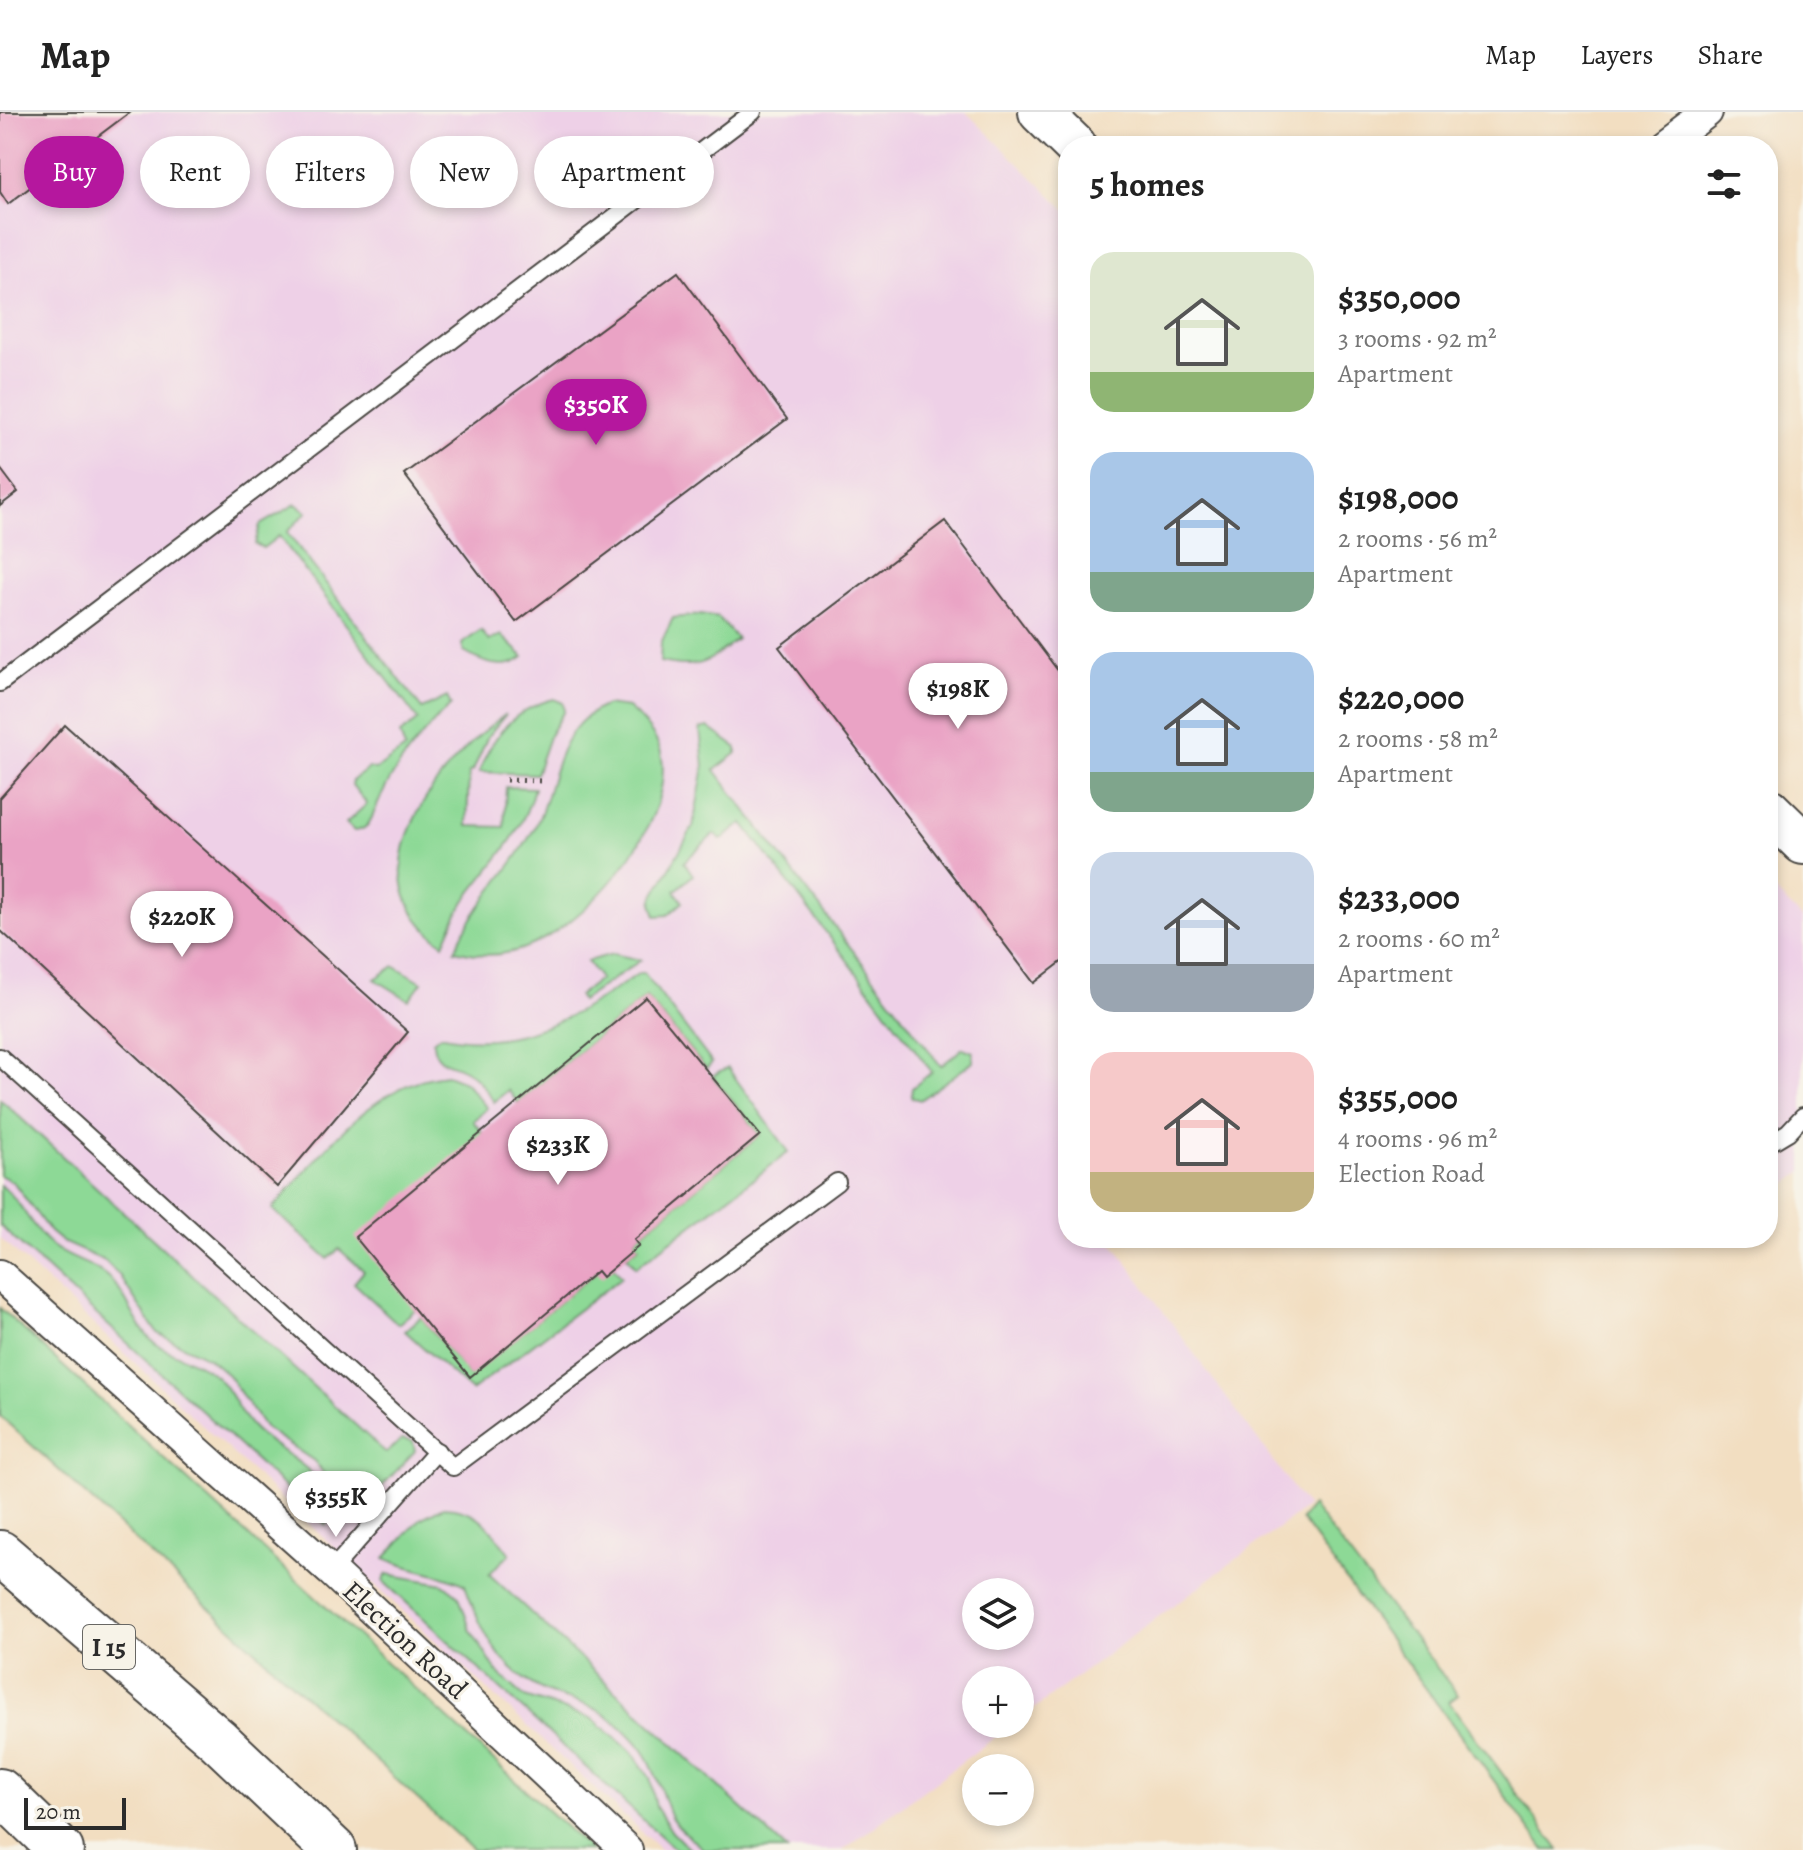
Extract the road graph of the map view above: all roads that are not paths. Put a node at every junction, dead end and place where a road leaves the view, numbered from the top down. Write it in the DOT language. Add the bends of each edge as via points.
graph roads {
  1 [pos="753,112"];
  2 [pos="1040,112"];
  3 [pos="1707,112"];
  4 [pos="1065,136"];
  5 [pos="1675,136"];
  6 [pos="0,683"];
  7 [pos="1778,819"];
  8 [pos="1803,843"];
  9 [pos="0,1057"];
  10 [pos="1803,1116"];
  11 [pos="1778,1138"];
  12 [pos="837,1182"];
  13 [pos="0,1275"];
  14 [pos="437,1451"];
  15 [pos="0,1553"];
  16 [pos="331,1571"];
  17 [pos="218,1740"];
  18 [pos="0,1791"];
  19 [pos="61,1850"];
  20 [pos="334,1850"];
  21 [pos="357,1850"];
  22 [pos="627,1850"];
  1 -- 6 [label="lane"];
  2 -- 4 [label="main road"];
  3 -- 5 [label="street"];
  7 -- 8 [label="main road"];
  9 -- 14 [label="lane"];
  10 -- 11 [label="lane"];
  12 -- 14 [label="lane" via="453,1467"];
  13 -- 16 [label="street, Election Road"];
  14 -- 16 [label="lane"];
  15 -- 17 [label="highway, I 15"];
  16 -- 22 [label="street, Election Road"];
  17 -- 20 [label="highway, I 15"];
  17 -- 21 [label="highway"];
  18 -- 19 [label="highway"];
}
